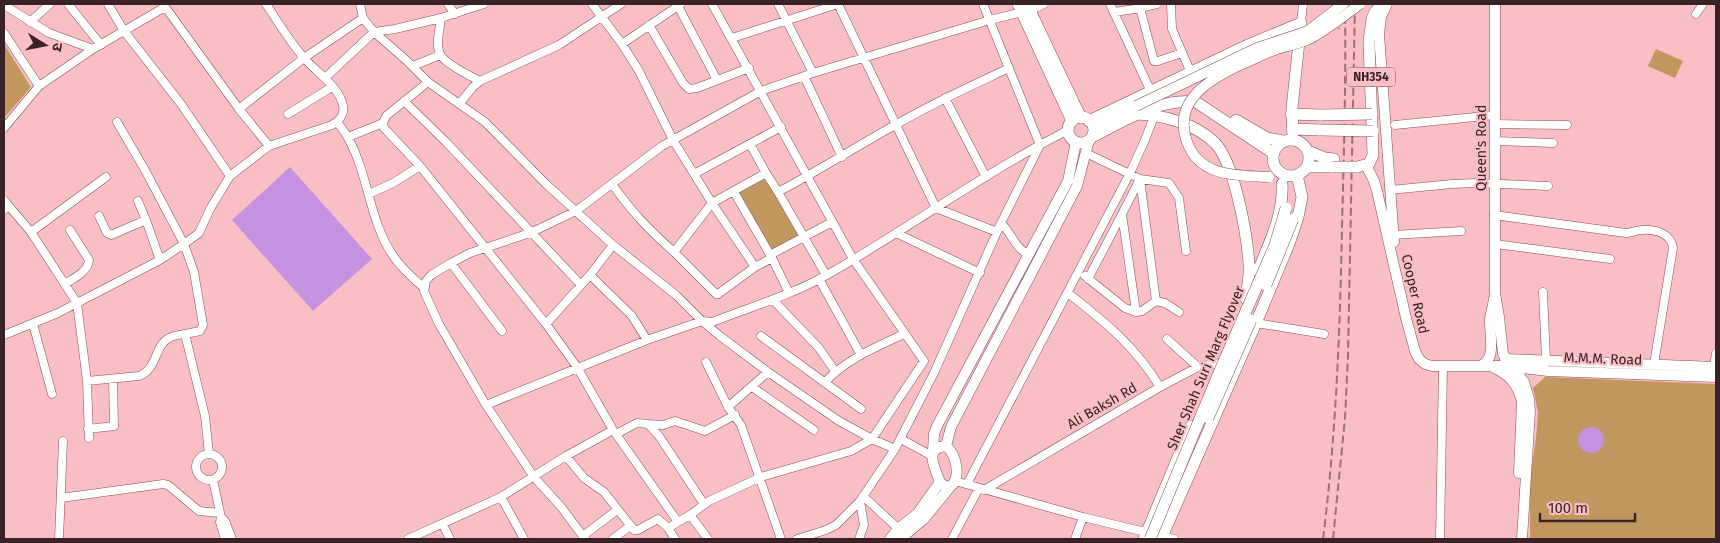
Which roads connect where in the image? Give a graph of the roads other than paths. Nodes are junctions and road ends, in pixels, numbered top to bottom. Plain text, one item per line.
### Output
1 (50, 4) edge
2 (68, 4) edge
3 (108, 4) edge
4 (266, 4) edge
5 (360, 4) edge
6 (448, 4) edge
7 (484, 4) edge
8 (592, 4) edge
9 (621, 4) edge
10 (712, 4) edge
11 (778, 4) edge
12 (838, 4) edge
13 (983, 4) edge
14 (1044, 4) edge
15 (1110, 4) edge
16 (1157, 4) edge
17 (1171, 4) edge
18 (1303, 4) edge
19 (1343, 4) edge
20 (1360, 4) edge
21 (1495, 4) edge
22 (1703, 4) edge
23 (4, 5) edge
24 (679, 5) edge
25 (164, 6) edge
26 (1024, 7) edge
27 (1379, 7) edge
28 (1140, 8) junction
29 (1114, 12) junction
30 (455, 14) junction
31 (1696, 14) dead end
32 (601, 17) junction
33 (363, 18) junction
34 (441, 18) junction
35 (990, 20) junction
36 (787, 21) junction
37 (30, 22) junction
38 (1301, 23) junction
39 (650, 25) junction
40 (124, 31) junction
41 (374, 32) junction
42 (4, 33) edge
43 (732, 38) junction
44 (622, 44) junction
45 (97, 47) junction
46 (1182, 53) junction
47 (440, 54) junction
48 (304, 58) junction
49 (864, 58) junction
50 (413, 66) junction
51 (748, 68) junction
52 (1009, 68) junction
53 (1195, 71) junction
54 (813, 73) junction
55 (804, 76) junction
56 (325, 78) junction
57 (717, 80) junction
58 (428, 82) junction
59 (480, 82) junction
60 (39, 86) junction
61 (332, 87) junction
62 (761, 91) junction
63 (1151, 92) junction
64 (945, 98) junction
65 (404, 101) junction
66 (460, 103) junction
67 (239, 109) junction
68 (1137, 110) junction
69 (1156, 111) junction
70 (288, 114) dead end
71 (1291, 114) junction
72 (1372, 114) junction
73 (1495, 120) junction
74 (116, 122) dead end
75 (337, 122) junction
76 (382, 123) junction
77 (896, 124) junction
78 (1395, 125) dead end
79 (1567, 125) dead end
80 (781, 127) junction
81 (4, 128) edge
82 (1083, 128) junction
83 (348, 137) junction
84 (1289, 137) junction
85 (1374, 137) junction
86 (673, 140) junction
87 (1495, 141) junction
88 (1076, 142) joint
89 (1553, 143) dead end
90 (750, 144) junction
91 (1040, 145) junction
92 (269, 146) junction
93 (1308, 151) junction
94 (1086, 153) junction
95 (1273, 153) junction
96 (842, 157) junction
97 (1333, 163) junction
98 (1360, 165) junction
99 (420, 166) junction
100 (1307, 167) junction
101 (766, 173) junction
102 (1130, 173) junction
103 (694, 174) junction
104 (1298, 175) junction
105 (230, 176) junction
106 (808, 176) junction
107 (106, 177) dead end
108 (986, 177) junction
109 (1140, 179) junction
110 (1495, 183) junction
111 (612, 184) junction
112 (1282, 184) junction
113 (1548, 186) dead end
114 (1301, 190) junction
115 (1390, 190) junction
116 (734, 192) junction
117 (778, 192) junction
118 (369, 194) junction
119 (138, 201) dead end
120 (712, 203) junction
121 (5, 205) edge
122 (936, 208) junction
123 (576, 211) junction
124 (1122, 214) junction
125 (1494, 215) junction
126 (98, 216) dead end
127 (146, 220) junction
128 (832, 222) junction
129 (1001, 223) junction
130 (70, 230) dead end
131 (1461, 230) dead end
132 (31, 232) junction
133 (997, 232) junction
134 (530, 233) junction
135 (896, 233) junction
136 (1393, 235) junction
137 (803, 237) junction
138 (184, 244) junction
139 (1495, 244) junction
140 (613, 245) junction
141 (486, 248) junction
142 (1186, 250) dead end
143 (674, 252) junction
144 (1029, 255) junction
145 (771, 256) junction
146 (853, 259) junction
147 (1610, 259) dead end
148 (160, 260) junction
149 (451, 263) junction
150 (755, 267) junction
151 (1396, 272) junction
152 (980, 273) junction
153 (1078, 273) junction
154 (590, 274) junction
155 (823, 277) junction
156 (1088, 279) junction
157 (65, 284) junction
158 (581, 285) junction
159 (424, 288) junction
160 (1543, 292) dead end
161 (789, 293) junction
162 (1495, 293) junction
163 (1068, 294) junction
164 (1246, 299) junction
165 (773, 300) junction
166 (1156, 301) junction
167 (78, 302) junction
168 (1136, 312) junction
169 (1179, 312) dead end
170 (702, 322) junction
171 (1256, 323) junction
172 (33, 324) junction
173 (546, 324) junction
174 (502, 331) dead end
175 (185, 334) junction
176 (904, 334) junction
177 (1324, 334) dead end
178 (4, 335) edge
179 (761, 336) dead end
180 (1167, 339) dead end
181 (647, 340) junction
182 (1716, 354) edge
183 (861, 355) junction
184 (1505, 359) junction
185 (1546, 360) junction
186 (924, 361) junction
187 (1240, 361) junction
188 (706, 362) dead end
189 (1217, 363) junction
190 (1654, 364) junction
191 (1477, 366) junction
192 (1490, 366) junction
193 (577, 367) junction
194 (1443, 367) junction
195 (1512, 367) junction
196 (1198, 368) junction
197 (1716, 370) edge
198 (835, 371) junction
199 (1548, 371) junction
200 (768, 372) junction
201 (934, 373) junction
202 (113, 379) junction
203 (87, 381) junction
204 (825, 382) junction
205 (752, 386) junction
206 (1160, 387) junction
207 (1527, 393) junction
208 (52, 394) dead end
209 (486, 404) junction
210 (728, 407) junction
211 (861, 409) dead end
212 (735, 415) junction
213 (648, 424) junction
214 (88, 429) junction
215 (814, 430) dead end
216 (615, 432) junction
217 (89, 438) dead end
218 (872, 439) junction
219 (901, 439) junction
220 (63, 441) dead end
221 (946, 446) junction
222 (895, 449) junction
223 (209, 454) junction
224 (932, 454) junction
225 (566, 456) junction
226 (534, 477) junction
227 (761, 477) junction
228 (212, 480) junction
229 (948, 483) junction
230 (967, 484) junction
231 (981, 489) junction
232 (501, 497) junction
233 (61, 498) junction
234 (861, 499) junction
235 (704, 504) junction
236 (617, 510) junction
237 (221, 515) junction
238 (690, 515) junction
239 (1083, 517) junction
240 (678, 522) junction
241 (443, 525) junction
242 (630, 526) junction
243 (668, 528) junction
244 (901, 534) edge
245 (1147, 537) edge
246 (584, 538) edge
247 (59, 539) edge
248 (225, 539) edge
249 (232, 539) edge
250 (408, 539) edge
251 (450, 539) edge
252 (524, 539) edge
253 (614, 539) edge
254 (675, 539) edge
255 (708, 539) edge
256 (781, 539) edge
257 (797, 539) edge
258 (859, 539) edge
259 (890, 539) edge
260 (952, 539) edge
261 (1075, 539) edge
262 (1163, 539) edge
263 (1440, 539) edge
264 (1516, 539) edge
265 (1522, 539) edge

1 - 37 street
2 - 45 street
3 - 40 street
4 - 48 street
5 - 33 street
6 - 30 street
7 - 30 street
8 - 32 street
9 - 32 street
10 - 43 street
11 - 36 street
12 - 36 street
12 - 49 street
13 - 35 street
14 - 26 street
15 - 29 street
16 - 28 street
17 - 46 street
18 - 38 street
19 - 68 main road, bridge
20 - 112 main road, bridge
21 - 73 main road, Queen's Road
22 - 31 street
23 - 37 street
24 - 39 street
24 - 57 street
25 - 40 street
25 - 67 street
26 - 35 street
26 - 82 highway
27 - 72 highway, NH354
27 - 115 main road
28 - 29 street
28 - 46 street
29 - 63 street
30 - 34 street
32 - 44 street
32 - 59 street
33 - 41 street
33 - 48 street
34 - 41 street
34 - 47 street
35 - 49 street
35 - 52 street
36 - 43 street
36 - 54 street
37 - 45 street
38 - 53 highway
38 - 71 highway
39 - 44 street
39 - 57 street
40 - 45 street
40 - 105 street
41 - 50 street
41 - 56 street
42 - 60 street
43 - 51 street
44 - 86 street
45 - 60 street
46 - 53 street
47 - 50 street
47 - 59 street
48 - 56 street
48 - 67 street
49 - 54 street
49 - 77 street
50 - 58 street
51 - 57 street
51 - 62 street
52 - 64 street
52 - 91 street
53 - 63 highway
53 - 84 highway, NH354
54 - 55 street
55 - 62 street
55 - 96 street
56 - 61 street
58 - 65 street
58 - 66 street
59 - 66 street
60 - 81 street
61 - 70 street
61 - 75 street
62 - 80 street
62 - 86 street
63 - 69 street
63 - 82 highway
64 - 77 street
64 - 108 street
65 - 76 street
65 - 134 street
66 - 123 street
67 - 92 street
68 - 69 highway
68 - 82 highway
69 - 95 highway
69 - 102 street
69 - 164 highway
71 - 72 highway, bridge
71 - 84 highway
72 - 85 highway, NH354
73 - 78 street
73 - 79 street
73 - 87 main road, Queen's Road
74 - 138 street
75 - 83 street
75 - 92 street
76 - 83 street
76 - 99 street
77 - 96 street
77 - 122 street
80 - 90 street
80 - 106 street
82 - 88 highway
82 - 91 street
82 - 94 main road
83 - 118 street
84 - 85 highway, bridge
84 - 93 highway, NH354
84 - 95 highway
85 - 98 highway, NH354
86 - 103 street
86 - 111 street
87 - 89 street
87 - 110 main road, Queen's Road
88 - 144 main road
90 - 101 street
90 - 103 street
91 - 108 street
91 - 129 street
92 - 105 street
93 - 97 highway, NH354
93 - 100 highway
94 - 102 street
94 - 221 main road
95 - 104 highway
96 - 106 street
97 - 98 highway, NH354, bridge
97 - 100 highway, NH354
98 - 151 main road, Cooper Road
99 - 118 street
99 - 141 street
100 - 104 highway
101 - 116 street
101 - 117 street
102 - 109 street
102 - 153 street
103 - 120 street
104 - 114 highway
105 - 138 street
106 - 117 street
106 - 128 street
107 - 132 street
108 - 122 street
109 - 124 street
109 - 142 street
109 - 166 street
110 - 113 street
110 - 115 street
110 - 125 main road, Queen's Road
111 - 123 street
111 - 143 street
112 - 164 highway
112 - 245 highway, Sher Shah Suri Marg Flyover, bridge
114 - 171 highway
114 - 262 highway, Sher Shah Suri Marg Flyover, bridge
115 - 136 main road
116 - 120 street
116 - 145 street
117 - 137 street
118 - 159 street
119 - 127 street
120 - 143 street
120 - 150 street
121 - 132 street
122 - 133 street
122 - 135 street
123 - 134 street
123 - 140 street
124 - 156 street
124 - 168 street
125 - 139 main road, Queen's Road
125 - 190 street
126 - 127 street
127 - 148 street
128 - 137 street
128 - 146 street
129 - 133 street
129 - 144 street
130 - 157 street
131 - 136 street
132 - 157 street
133 - 152 street
134 - 141 street
134 - 158 street
135 - 146 street
135 - 152 street
136 - 151 main road
137 - 145 street
137 - 155 street
138 - 148 street
138 - 175 street
139 - 147 street
139 - 162 main road, Queen's Road
140 - 154 street
140 - 170 street
141 - 149 street
141 - 173 street
143 - 150 street
144 - 224 main road
145 - 150 street
145 - 161 street
146 - 155 street
146 - 176 street
148 - 167 street
149 - 159 street
149 - 174 street
151 - 194 main road, Cooper Road
152 - 201 street
153 - 156 street
153 - 163 street
154 - 158 street
154 - 181 street
155 - 161 street
155 - 183 street
156 - 168 street
157 - 167 street
158 - 173 street
159 - 209 street
160 - 185 street
161 - 165 street
162 - 184 main road, Queen's Road
162 - 191 main road, Queen's Road
163 - 206 street
163 - 230 street
164 - 189 highway
165 - 170 street
165 - 198 street
166 - 168 street
166 - 169 street
167 - 172 street
167 - 203 street
170 - 181 street
170 - 200 street
171 - 177 street
171 - 187 highway
172 - 178 street
172 - 208 street
173 - 193 street
175 - 202 street
175 - 223 street
176 - 183 street
176 - 186 street
179 - 204 street
180 - 196 street
181 - 193 street
182 - 197 street
183 - 198 street
184 - 185 main road, M.M.M. Road
184 - 195 main road
185 - 190 main road, M.M.M. Road
186 - 201 street
186 - 218 street
187 - 189 street, Ali Baksh Rd
187 - 262 highway
188 - 210 street
189 - 196 street, Ali Baksh Rd
189 - 245 highway
190 - 197 main road, M.M.M. Road
191 - 192 main road, Cooper Road
191 - 194 main road, Cooper Road
192 - 195 main road, M.M.M. Road
192 - 264 main road
193 - 209 street
193 - 216 street
194 - 263 street
195 - 199 main road, M.M.M. Road
195 - 207 main road
196 - 206 street, Ali Baksh Rd
197 - 199 main road, M.M.M. Road
198 - 204 street
199 - 207 main road
200 - 205 street
200 - 218 street
201 - 219 street
202 - 203 street
202 - 214 street
203 - 214 street
204 - 211 street
205 - 210 street
205 - 215 street
206 - 231 street, Ali Baksh Rd
207 - 265 main road
209 - 226 street
210 - 212 street
212 - 213 street
212 - 227 street
213 - 216 street
213 - 235 street
214 - 217 street
216 - 225 street
216 - 240 street
218 - 222 street
218 - 227 street
219 - 222 street
219 - 224 street
220 - 233 street
221 - 224 main road
221 - 229 main road
222 - 234 street
223 - 228 street
223 - 228 street
224 - 229 main road
225 - 226 street
225 - 236 street
226 - 232 street
226 - 246 street
227 - 235 street
227 - 256 street
228 - 237 street
229 - 230 street
229 - 244 main road
230 - 231 street
231 - 239 street
231 - 260 street
232 - 241 street
232 - 252 street
233 - 237 street
233 - 247 street
234 - 244 street
234 - 257 street
234 - 258 street
235 - 238 street
236 - 242 street
236 - 246 street
237 - 248 street
237 - 249 street
238 - 240 street
238 - 255 street
239 - 245 street
239 - 261 street
240 - 243 street
241 - 250 street
241 - 251 street
242 - 243 street
242 - 253 street
243 - 254 street
244 - 259 main road
245 - 262 street

